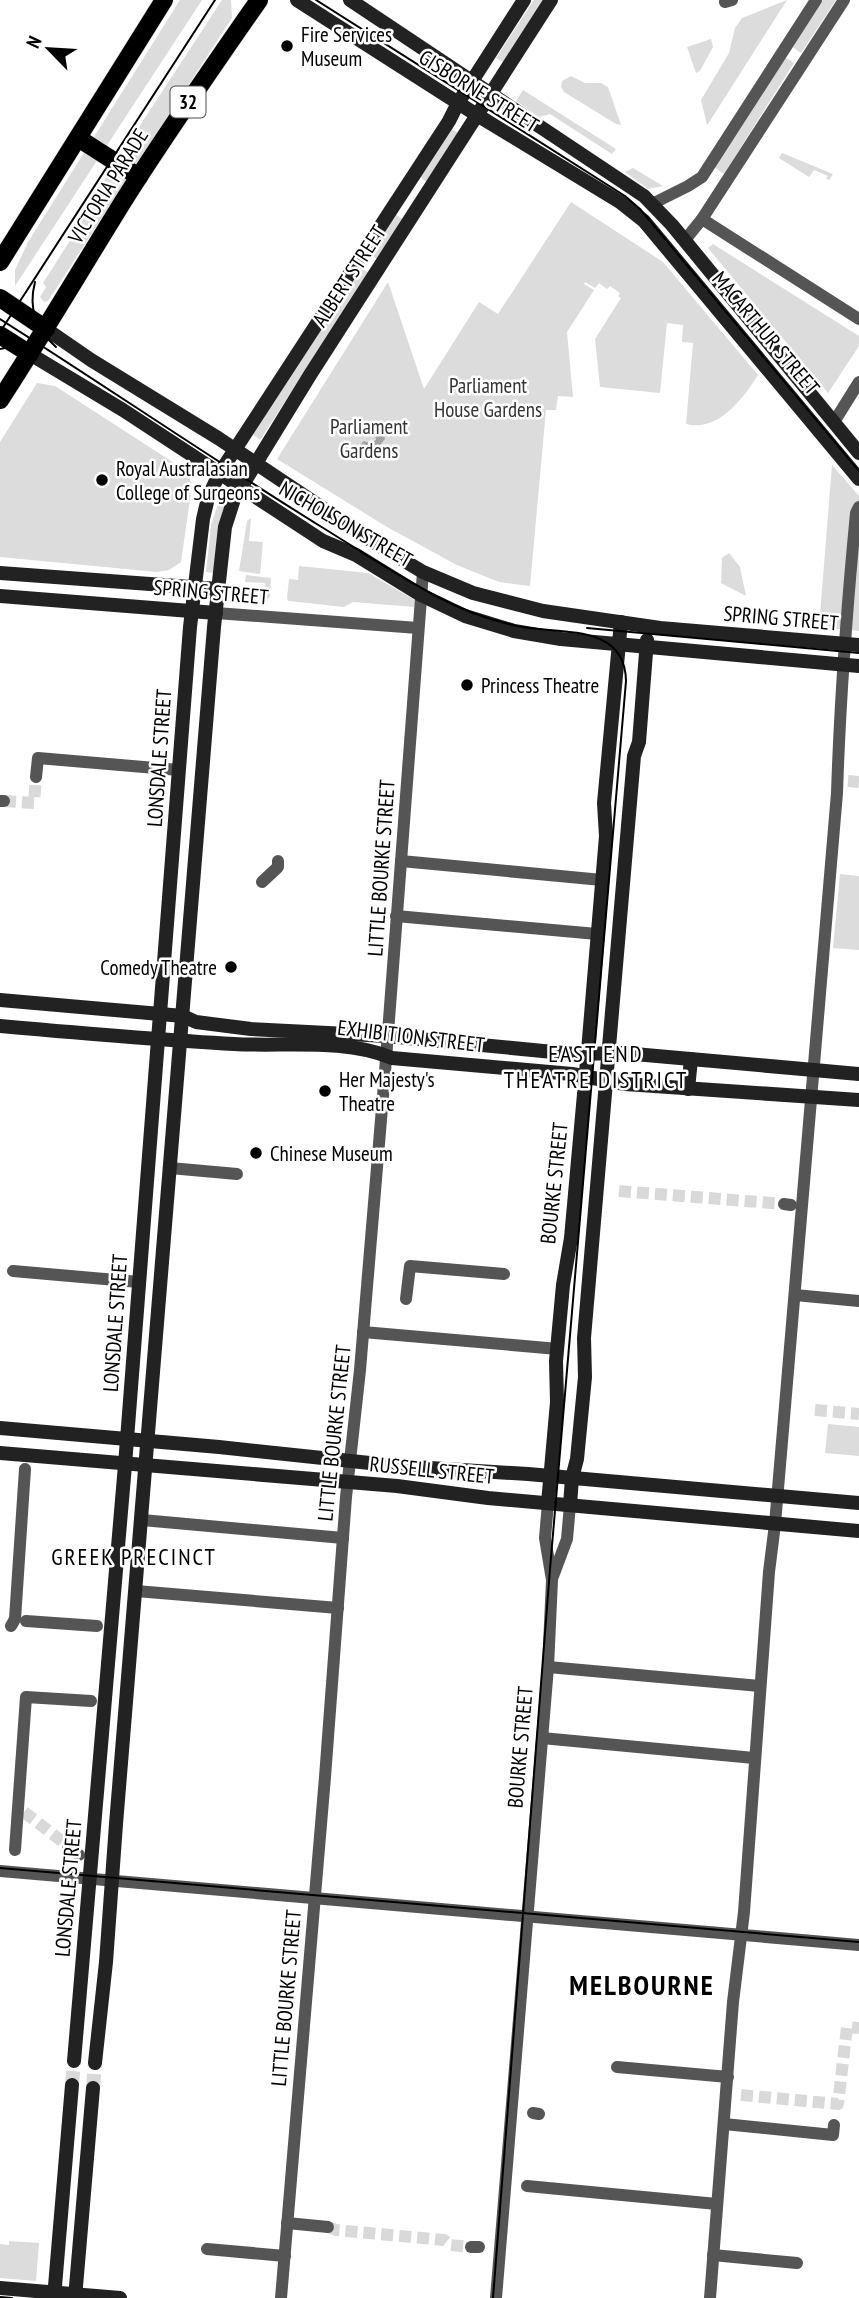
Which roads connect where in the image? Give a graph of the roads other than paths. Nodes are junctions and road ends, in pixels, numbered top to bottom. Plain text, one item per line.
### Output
1 (164, 0) edge
2 (238, 0) edge
3 (259, 0) edge
4 (297, 0) edge
5 (350, 0) edge
6 (524, 0) edge
7 (551, 0) edge
8 (816, 0) edge
9 (844, 0) edge
10 (239, 30) junction
11 (785, 49) junction
12 (804, 61) junction
13 (472, 80) junction
14 (491, 94) junction
15 (458, 103) junction
16 (477, 116) junction
17 (78, 138) junction
18 (708, 169) junction
19 (139, 177) junction
20 (726, 182) junction
21 (652, 204) junction
22 (393, 209) junction
23 (639, 217) junction
24 (411, 219) junction
25 (702, 219) junction
26 (685, 240) junction
27 (671, 251) junction
28 (362, 256) junction
29 (0, 262) edge
30 (379, 268) junction
31 (0, 298) edge
32 (859, 319) edge
33 (46, 329) junction
34 (0, 335) edge
35 (30, 354) junction
36 (781, 357) junction
37 (769, 370) junction
38 (859, 382) edge
39 (0, 400) edge
40 (819, 403) junction
41 (806, 413) junction
42 (834, 422) junction
43 (824, 436) junction
44 (234, 449) junction
45 (859, 453) edge
46 (255, 463) junction
47 (219, 474) junction
48 (859, 479) edge
49 (241, 488) junction
50 (859, 507) edge
51 (423, 572) junction
52 (0, 573) edge
53 (194, 587) junction
54 (218, 589) junction
55 (421, 594) junction
56 (0, 596) edge
57 (532, 609) joint
58 (192, 612) junction
59 (216, 614) junction
60 (621, 622) junction
61 (649, 626) junction
62 (418, 628) junction
63 (539, 636) joint
64 (618, 645) junction
65 (852, 645) edge
66 (647, 647) junction
67 (844, 665) junction
68 (859, 666) edge
69 (179, 770) junction
70 (36, 777) tunnel mouth
71 (178, 786) junction
72 (201, 788) junction
73 (278, 861) dead end
74 (401, 861) junction
75 (602, 880) junction
76 (262, 883) dead end
77 (170, 892) junction
78 (193, 893) junction
79 (396, 916) junction
80 (597, 934) junction
81 (0, 1000) edge
82 (47, 1004) junction
83 (125, 1011) junction
84 (160, 1014) junction
85 (183, 1016) junction
86 (0, 1026) edge
87 (43, 1030) junction
88 (387, 1036) junction
89 (123, 1037) junction
90 (158, 1039) junction
91 (181, 1041) junction
92 (479, 1045) junction
93 (609, 1052) junction
94 (587, 1054) junction
95 (386, 1055) junction
96 (691, 1059) junction
97 (478, 1065) junction
98 (813, 1070) junction
99 (859, 1074) edge
100 (585, 1076) junction
101 (606, 1081) junction
102 (688, 1089) junction
103 (811, 1097) junction
104 (859, 1100) edge
105 (170, 1168) junction
106 (237, 1174) dead end
107 (143, 1231) junction
108 (165, 1234) junction
109 (13, 1271) dead end
110 (504, 1275) dead end
111 (139, 1282) junction
112 (795, 1295) junction
113 (406, 1299) dead end
114 (859, 1301) edge
115 (136, 1322) junction
116 (158, 1324) junction
117 (363, 1332) junction
118 (558, 1349) junction
119 (129, 1414) junction
120 (151, 1416) junction
121 (0, 1428) edge
122 (55, 1433) junction
123 (127, 1439) junction
124 (149, 1441) junction
125 (0, 1453) edge
126 (285, 1454) junction
127 (53, 1458) junction
128 (349, 1461) junction
129 (125, 1465) junction
130 (398, 1466) junction
131 (146, 1467) junction
132 (25, 1469) dead end
133 (551, 1476) junction
134 (283, 1478) junction
135 (572, 1478) junction
136 (347, 1482) junction
137 (397, 1486) junction
138 (778, 1495) junction
139 (548, 1503) junction
140 (859, 1503) edge
141 (570, 1505) junction
142 (142, 1520) junction
143 (775, 1524) junction
144 (859, 1531) edge
145 (343, 1538) junction
146 (552, 1580) junction
147 (136, 1591) junction
148 (338, 1608) junction
149 (26, 1620) dead end
150 (11, 1626) dead end
151 (97, 1626) dead end
152 (108, 1667) junction
153 (548, 1667) junction
154 (129, 1669) junction
155 (760, 1686) junction
156 (90, 1701) dead end
157 (104, 1721) junction
158 (125, 1723) junction
159 (542, 1738) junction
160 (754, 1758) junction
161 (94, 1822) junction
162 (116, 1824) junction
163 (68, 1846) tunnel mouth
164 (15, 1850) dead end
165 (79, 1855) dead end
166 (0, 1871) edge
167 (89, 1879) junction
168 (112, 1881) junction
169 (314, 1898) junction
170 (527, 1917) junction
171 (740, 1936) junction
172 (859, 1945) edge
173 (74, 2062) tunnel mouth
174 (95, 2063) tunnel mouth
175 (617, 2067) dead end
176 (728, 2077) junction
177 (72, 2085) tunnel mouth
178 (93, 2088) tunnel mouth
179 (727, 2093) junction
180 (741, 2095) tunnel mouth
181 (724, 2124) junction
182 (834, 2125) dead end
183 (527, 2186) dead end
184 (718, 2204) junction
185 (287, 2223) junction
186 (328, 2227) tunnel mouth
187 (207, 2249) dead end
188 (713, 2255) junction
189 (285, 2256) junction
190 (797, 2263) dead end
191 (0, 2287) edge
192 (54, 2295) edge
193 (75, 2296) edge
194 (121, 2298) edge
195 (281, 2298) edge
196 (496, 2298) edge
197 (710, 2298) edge

1 - 17 main road
2 - 10 main road
3 - 10 main road, VICTORIA PARADE / 32
4 - 15 street, GISBORNE STREET
5 - 13 street, GISBORNE STREET
6 - 13 street, ALBERT STREET
7 - 14 street, ALBERT STREET
8 - 11 street
9 - 12 street
10 - 19 main road, VICTORIA PARADE / 32
11 - 12 street
11 - 18 street
12 - 20 street
13 - 14 street, GISBORNE STREET
13 - 15 street, ALBERT STREET
14 - 16 street, ALBERT STREET
14 - 21 street, GISBORNE STREET
15 - 16 street, GISBORNE STREET
15 - 22 street, ALBERT STREET
16 - 23 street, GISBORNE STREET
16 - 24 street, ALBERT STREET
17 - 19 main road
17 - 29 main road
18 - 20 street
18 - 21 street
19 - 33 main road, VICTORIA PARADE / 32
20 - 25 street
21 - 23 street
21 - 26 street, MACARTHUR STREET
22 - 24 street
22 - 28 street, ALBERT STREET
23 - 27 street, MACARTHUR STREET
24 - 30 street, ALBERT STREET
25 - 26 street
25 - 32 street
26 - 27 street
26 - 36 street, MACARTHUR STREET
27 - 37 street, MACARTHUR STREET
28 - 30 street
28 - 44 street, ALBERT STREET
30 - 46 street, ALBERT STREET
31 - 33 main road, NICHOLSON STREET
33 - 35 main road, VICTORIA PARADE / 32
33 - 44 street, NICHOLSON STREET
34 - 35 main road, NICHOLSON STREET
35 - 39 main road, VICTORIA PARADE / 32
35 - 47 street, NICHOLSON STREET
36 - 37 street
36 - 40 street, MACARTHUR STREET
37 - 41 street, MACARTHUR STREET
38 - 42 street
40 - 41 street
40 - 42 street, MACARTHUR STREET
41 - 43 street, MACARTHUR STREET
42 - 43 street
42 - 45 street, MACARTHUR STREET
43 - 48 street, MACARTHUR STREET
44 - 46 street, NICHOLSON STREET
44 - 47 street, ALBERT STREET
46 - 49 street, ALBERT STREET
46 - 51 street, NICHOLSON STREET
47 - 49 street, NICHOLSON STREET
47 - 53 street, ALBERT STREET
49 - 54 street, ALBERT STREET
49 - 55 street, NICHOLSON STREET
50 - 65 street
51 - 55 street, LITTLE BOURKE STREET
51 - 57 street, NICHOLSON STREET
52 - 53 street, SPRING STREET
53 - 54 street, SPRING STREET
53 - 58 street, LONSDALE STREET
54 - 59 street, LONSDALE STREET
55 - 62 street, LITTLE BOURKE STREET
55 - 63 street, NICHOLSON STREET
56 - 58 street, SPRING STREET
57 - 60 street, SPRING STREET
58 - 59 street, SPRING STREET
58 - 69 street, LONSDALE STREET
59 - 62 street, SPRING STREET
59 - 72 street, LONSDALE STREET
60 - 61 street, SPRING STREET
60 - 64 street, BOURKE STREET
61 - 65 street, SPRING STREET
61 - 66 street, BOURKE STREET
62 - 74 street, LITTLE BOURKE STREET
63 - 64 street, SPRING STREET
64 - 66 street, SPRING STREET
64 - 75 street, BOURKE STREET
65 - 67 street
66 - 67 street, SPRING STREET
66 - 93 street, BOURKE STREET
67 - 68 street, SPRING STREET
67 - 98 street
69 - 70 street
69 - 71 street, LONSDALE STREET
71 - 72 street
71 - 77 street, LONSDALE STREET
72 - 78 street, LONSDALE STREET
73 - 76 street
74 - 75 street
74 - 79 street, LITTLE BOURKE STREET
75 - 80 street, BOURKE STREET
77 - 78 street
77 - 84 street, LONSDALE STREET
78 - 85 street, LONSDALE STREET
79 - 80 street
79 - 88 street, LITTLE BOURKE STREET
80 - 94 street, BOURKE STREET
81 - 82 street, EXHIBITION STREET
82 - 83 street, EXHIBITION STREET
82 - 87 street
83 - 84 street, EXHIBITION STREET
83 - 89 street
84 - 85 street, EXHIBITION STREET
84 - 90 street, LONSDALE STREET
85 - 88 street, EXHIBITION STREET
85 - 91 street, LONSDALE STREET
86 - 87 street, EXHIBITION STREET
87 - 89 street, EXHIBITION STREET
88 - 92 street, EXHIBITION STREET
88 - 95 street, LITTLE BOURKE STREET
89 - 90 street, EXHIBITION STREET
90 - 91 street, EXHIBITION STREET
90 - 107 street, LONSDALE STREET
91 - 95 street, EXHIBITION STREET
91 - 105 street, LONSDALE STREET
92 - 94 street, EXHIBITION STREET
92 - 97 street
93 - 94 street, EXHIBITION STREET
93 - 96 street, EXHIBITION STREET
93 - 101 street, BOURKE STREET
94 - 100 street, BOURKE STREET
95 - 97 street, EXHIBITION STREET
95 - 117 street, LITTLE BOURKE STREET
96 - 98 street, EXHIBITION STREET
96 - 102 street
97 - 100 street, EXHIBITION STREET
98 - 99 street, EXHIBITION STREET
98 - 103 street
100 - 101 street, EXHIBITION STREET
100 - 118 street, BOURKE STREET
101 - 102 street, EXHIBITION STREET
101 - 135 street, BOURKE STREET
102 - 103 street, EXHIBITION STREET
103 - 104 street, EXHIBITION STREET
103 - 112 street
105 - 106 street
105 - 108 street, LONSDALE STREET
107 - 108 street
107 - 111 street, LONSDALE STREET
108 - 116 street, LONSDALE STREET
109 - 111 street
110 - 113 street
111 - 115 street, LONSDALE STREET
112 - 114 street
112 - 138 street
115 - 116 street
115 - 119 street, LONSDALE STREET
116 - 120 street, LONSDALE STREET
117 - 118 street
117 - 128 street, LITTLE BOURKE STREET
118 - 133 street, BOURKE STREET
119 - 120 street
119 - 123 street, LONSDALE STREET
120 - 124 street, LONSDALE STREET
121 - 122 street, RUSSELL STREET
122 - 123 street, RUSSELL STREET
122 - 127 street
123 - 124 street, RUSSELL STREET
123 - 129 street, LONSDALE STREET
124 - 126 street, RUSSELL STREET
124 - 131 street, LONSDALE STREET
125 - 127 street, RUSSELL STREET
126 - 128 street, RUSSELL STREET
126 - 134 street
127 - 129 street, RUSSELL STREET
128 - 130 street, RUSSELL STREET
128 - 136 street, LITTLE BOURKE STREET
129 - 131 street, RUSSELL STREET
129 - 152 street, LONSDALE STREET
130 - 133 street, RUSSELL STREET
130 - 137 street
131 - 134 street, RUSSELL STREET
131 - 142 street, LONSDALE STREET
132 - 150 street
133 - 135 street, RUSSELL STREET
133 - 139 street, BOURKE STREET
134 - 136 street, RUSSELL STREET
135 - 138 street, RUSSELL STREET
135 - 141 street, BOURKE STREET
136 - 137 street, RUSSELL STREET
136 - 145 street, LITTLE BOURKE STREET
137 - 139 street, RUSSELL STREET
138 - 140 street, RUSSELL STREET
138 - 143 street
139 - 141 street, RUSSELL STREET
139 - 146 street, BOURKE STREET
141 - 143 street, RUSSELL STREET
141 - 146 street, BOURKE STREET
142 - 145 street
142 - 147 street, LONSDALE STREET
143 - 144 street, RUSSELL STREET
143 - 155 street
145 - 148 street, LITTLE BOURKE STREET
146 - 153 street, BOURKE STREET
147 - 148 street
147 - 154 street, LONSDALE STREET
148 - 169 street, LITTLE BOURKE STREET
149 - 151 street
152 - 154 street
152 - 157 street, LONSDALE STREET
153 - 155 street
153 - 159 street, BOURKE STREET
154 - 158 street, LONSDALE STREET
155 - 160 street
156 - 164 street
157 - 158 street
157 - 161 street, LONSDALE STREET
158 - 162 street, LONSDALE STREET
159 - 160 street
159 - 170 street, BOURKE STREET
160 - 171 street
161 - 162 street
161 - 167 street, LONSDALE STREET
162 - 168 street, LONSDALE STREET
163 - 165 street
166 - 167 street
167 - 168 street
167 - 173 street, LONSDALE STREET
168 - 169 street
168 - 174 street, LONSDALE STREET
169 - 170 street
169 - 185 street, LITTLE BOURKE STREET
170 - 171 street
170 - 196 street, BOURKE STREET
171 - 172 street
171 - 176 street
175 - 176 street
176 - 179 street
177 - 192 street
178 - 193 street
179 - 180 street
179 - 181 street
181 - 182 street
181 - 184 street
183 - 184 street
184 - 188 street
185 - 186 street
185 - 189 street, LITTLE BOURKE STREET
187 - 189 street
188 - 190 street
188 - 197 street
189 - 195 street, LITTLE BOURKE STREET
191 - 192 street
192 - 193 street
193 - 194 street

